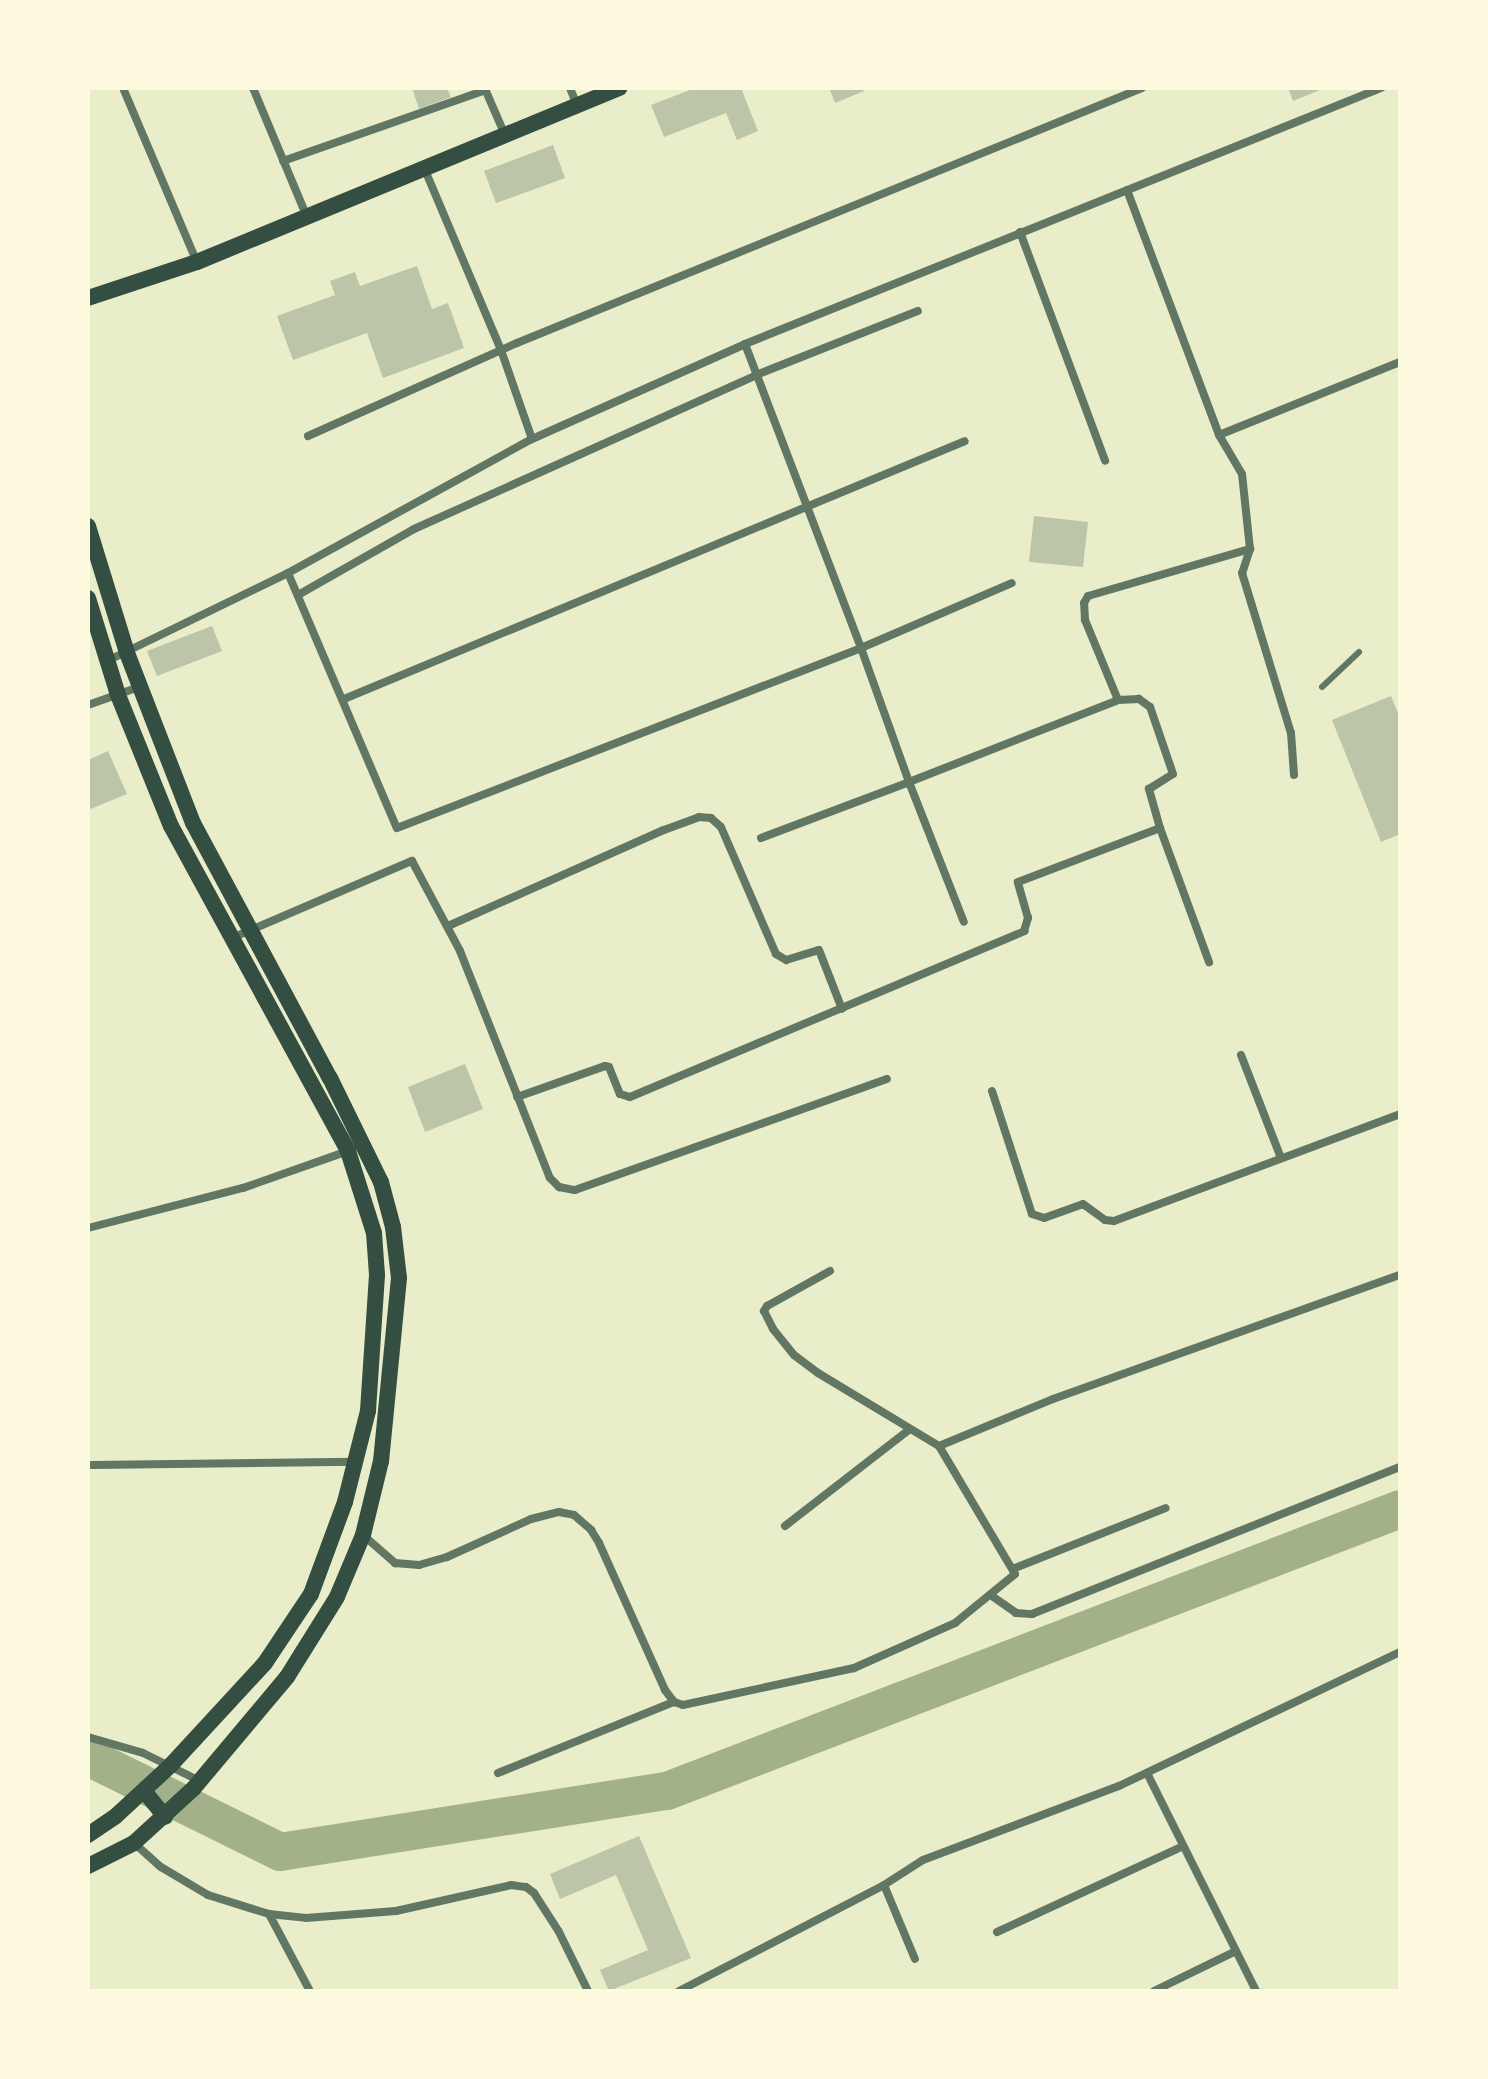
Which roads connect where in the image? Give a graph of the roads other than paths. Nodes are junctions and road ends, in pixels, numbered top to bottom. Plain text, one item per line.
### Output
1 (123, 88) edge
2 (253, 88) edge
3 (570, 88) edge
4 (620, 88) edge
5 (1142, 88) edge
6 (1381, 88) edge
7 (486, 89) edge
8 (577, 105) junction
9 (505, 135) junction
10 (283, 161) junction
11 (425, 170) junction
12 (1127, 190) junction
13 (308, 218) junction
14 (1020, 232) junction
15 (197, 262) junction
16 (88, 298) edge
17 (918, 311) dead end
18 (745, 344) junction
19 (501, 350) junction
20 (1400, 362) edge
21 (756, 375) junction
22 (1219, 435) junction
23 (308, 436) dead end
24 (532, 439) junction
25 (965, 441) dead end
26 (1105, 461) dead end
27 (805, 509) junction
28 (88, 526) edge
29 (1250, 549) junction
30 (288, 573) junction
31 (1012, 583) dead end
32 (298, 595) junction
33 (88, 598) edge
34 (861, 648) junction
35 (1359, 652) dead end
36 (127, 653) junction
37 (106, 662) junction
38 (139, 687) junction
39 (1322, 687) dead end
40 (118, 695) junction
41 (344, 699) junction
42 (1118, 700) junction
43 (88, 705) edge
44 (1294, 775) dead end
45 (909, 782) junction
46 (1160, 828) junction
47 (761, 838) dead end
48 (404, 850) dead end
49 (408, 860) junction
50 (964, 922) dead end
51 (448, 926) junction
52 (250, 929) junction
53 (232, 938) junction
54 (1209, 962) dead end
55 (842, 1009) junction
56 (1241, 1055) dead end
57 (887, 1079) dead end
58 (992, 1091) dead end
59 (517, 1097) junction
60 (1400, 1114) edge
61 (348, 1151) junction
62 (1281, 1158) junction
63 (88, 1228) edge
64 (830, 1271) dead end
65 (1400, 1275) edge
66 (910, 1429) junction
67 (939, 1446) junction
68 (356, 1462) junction
69 (92, 1465) dead end
70 (1400, 1467) edge
71 (1166, 1508) dead end
72 (785, 1526) dead end
73 (363, 1535) junction
74 (1015, 1568) junction
75 (992, 1596) junction
76 (1400, 1652) edge
77 (674, 1702) junction
78 (88, 1737) edge
79 (167, 1770) junction
80 (498, 1773) dead end
81 (1147, 1773) junction
82 (198, 1785) junction
83 (145, 1792) junction
84 (162, 1820) junction
85 (88, 1835) edge
86 (134, 1843) junction
87 (1183, 1846) junction
88 (88, 1866) edge
89 (884, 1885) junction
90 (269, 1914) junction
91 (997, 1932) dead end
92 (1236, 1951) junction
93 (915, 1959) dead end
94 (310, 1991) edge
95 (588, 1991) edge
96 (679, 1991) edge
97 (1154, 1991) edge
98 (1256, 1991) edge

1 - 15 street
2 - 10 street
3 - 8 street
4 - 8 main road
5 - 19 street
6 - 12 street
7 - 9 street
7 - 10 street
8 - 9 main road
9 - 11 main road
10 - 13 street
11 - 13 main road
11 - 19 street
12 - 14 street
12 - 22 street
13 - 15 main road
14 - 18 street
14 - 26 street
15 - 16 main road
17 - 21 street
18 - 21 street
18 - 24 street
19 - 23 street
19 - 24 street
20 - 22 street
21 - 27 street
21 - 32 street
22 - 29 street
24 - 30 street
25 - 27 street
27 - 34 street
27 - 41 street
28 - 36 main road
29 - 42 street
29 - 44 street
30 - 32 street
30 - 36 street
31 - 34 street
32 - 41 street
33 - 37 main road
34 - 41 street
34 - 45 street
35 - 39 lane
36 - 37 street
36 - 38 main road
37 - 40 main road
38 - 40 street
38 - 52 main road
40 - 43 street
40 - 53 main road
42 - 45 street
42 - 46 street
45 - 47 street
45 - 50 street
46 - 54 street
46 - 55 street
48 - 49 street
49 - 51 street
49 - 52 street
51 - 55 street
51 - 59 street
52 - 53 street
52 - 73 main road
53 - 61 main road
55 - 59 street
56 - 62 street
57 - 59 street
58 - 62 street
60 - 62 street
61 - 63 street
61 - 68 main road
64 - 66 street
65 - 67 street
66 - 67 street
66 - 72 street
67 - 74 street
68 - 69 street
68 - 79 main road
70 - 75 street
71 - 74 street
73 - 77 street
73 - 82 main road
74 - 75 street
75 - 77 street
76 - 81 street
77 - 80 street
78 - 79 street
79 - 82 street
79 - 83 main road
81 - 87 street
81 - 89 street
82 - 84 main road
83 - 84 main road
83 - 85 main road
84 - 86 main road
86 - 88 main road
86 - 90 street
87 - 91 street
87 - 92 street
89 - 93 street
89 - 96 street
90 - 94 street
90 - 95 street
92 - 97 street
92 - 98 street

